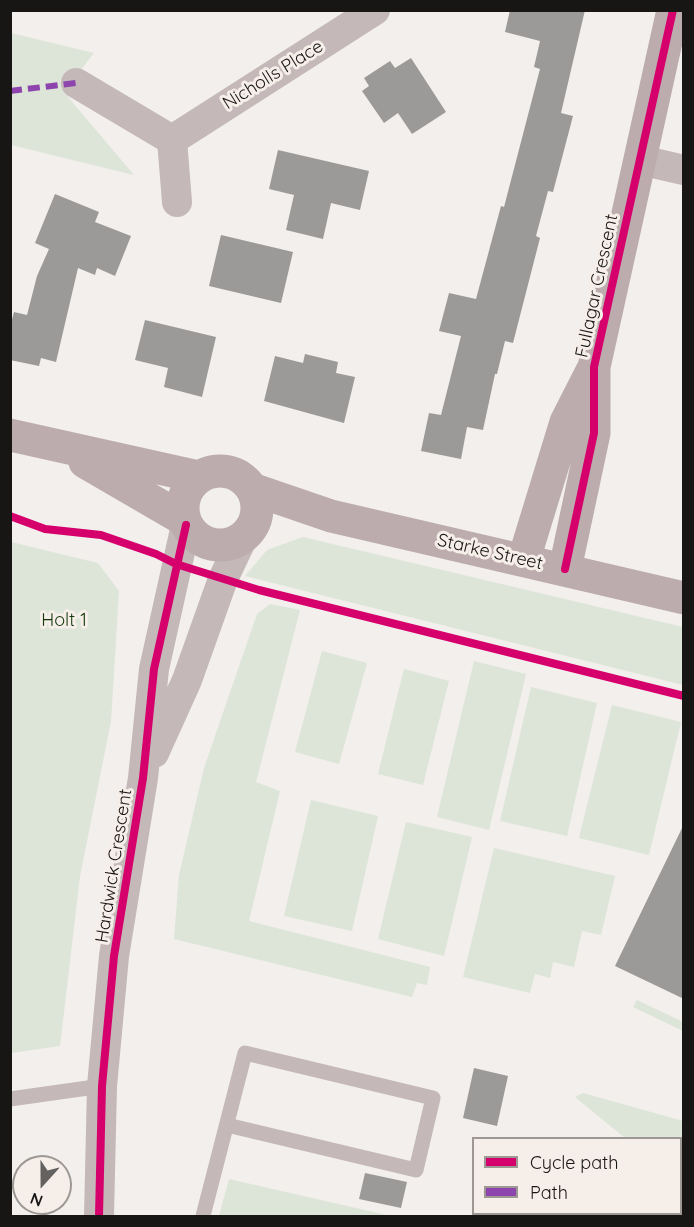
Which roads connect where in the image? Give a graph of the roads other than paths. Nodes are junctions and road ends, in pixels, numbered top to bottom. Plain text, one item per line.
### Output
1 (375, 10) edge
2 (673, 10) edge
3 (76, 83) dead end
4 (172, 140) junction
5 (640, 159) junction
6 (684, 170) edge
7 (177, 202) dead end
8 (594, 367) junction
9 (10, 435) edge
10 (60, 447) junction
11 (200, 477) junction
12 (252, 489) junction
13 (331, 516) junction
14 (185, 522) junction
15 (248, 531) junction
16 (524, 559) junction
17 (565, 569) junction
18 (684, 598) edge
19 (143, 778) junction
20 (102, 1086) junction
21 (10, 1099) edge
22 (227, 1125) junction
23 (99, 1216) edge
24 (203, 1216) edge

1 - 4 street, Nicholls Place
2 - 5 street, Fullagar Crescent
3 - 4 street
4 - 7 street
5 - 6 street
5 - 8 street, Fullagar Crescent
8 - 16 street, Fullagar Crescent
8 - 17 street, Fullagar Crescent
9 - 10 street
10 - 11 street
10 - 14 street
11 - 12 street
11 - 14 street
12 - 13 street, Starke Street
12 - 15 street
13 - 15 street, Starke Street
13 - 16 street, Starke Street
14 - 15 street
14 - 19 street, Hardwick Crescent
15 - 19 street, Hardwick Crescent
16 - 17 street, Starke Street
17 - 18 street, Starke Street
19 - 20 street, Hardwick Crescent
20 - 21 lane
20 - 23 street, Hardwick Crescent
22 - 22 lane
22 - 24 lane

